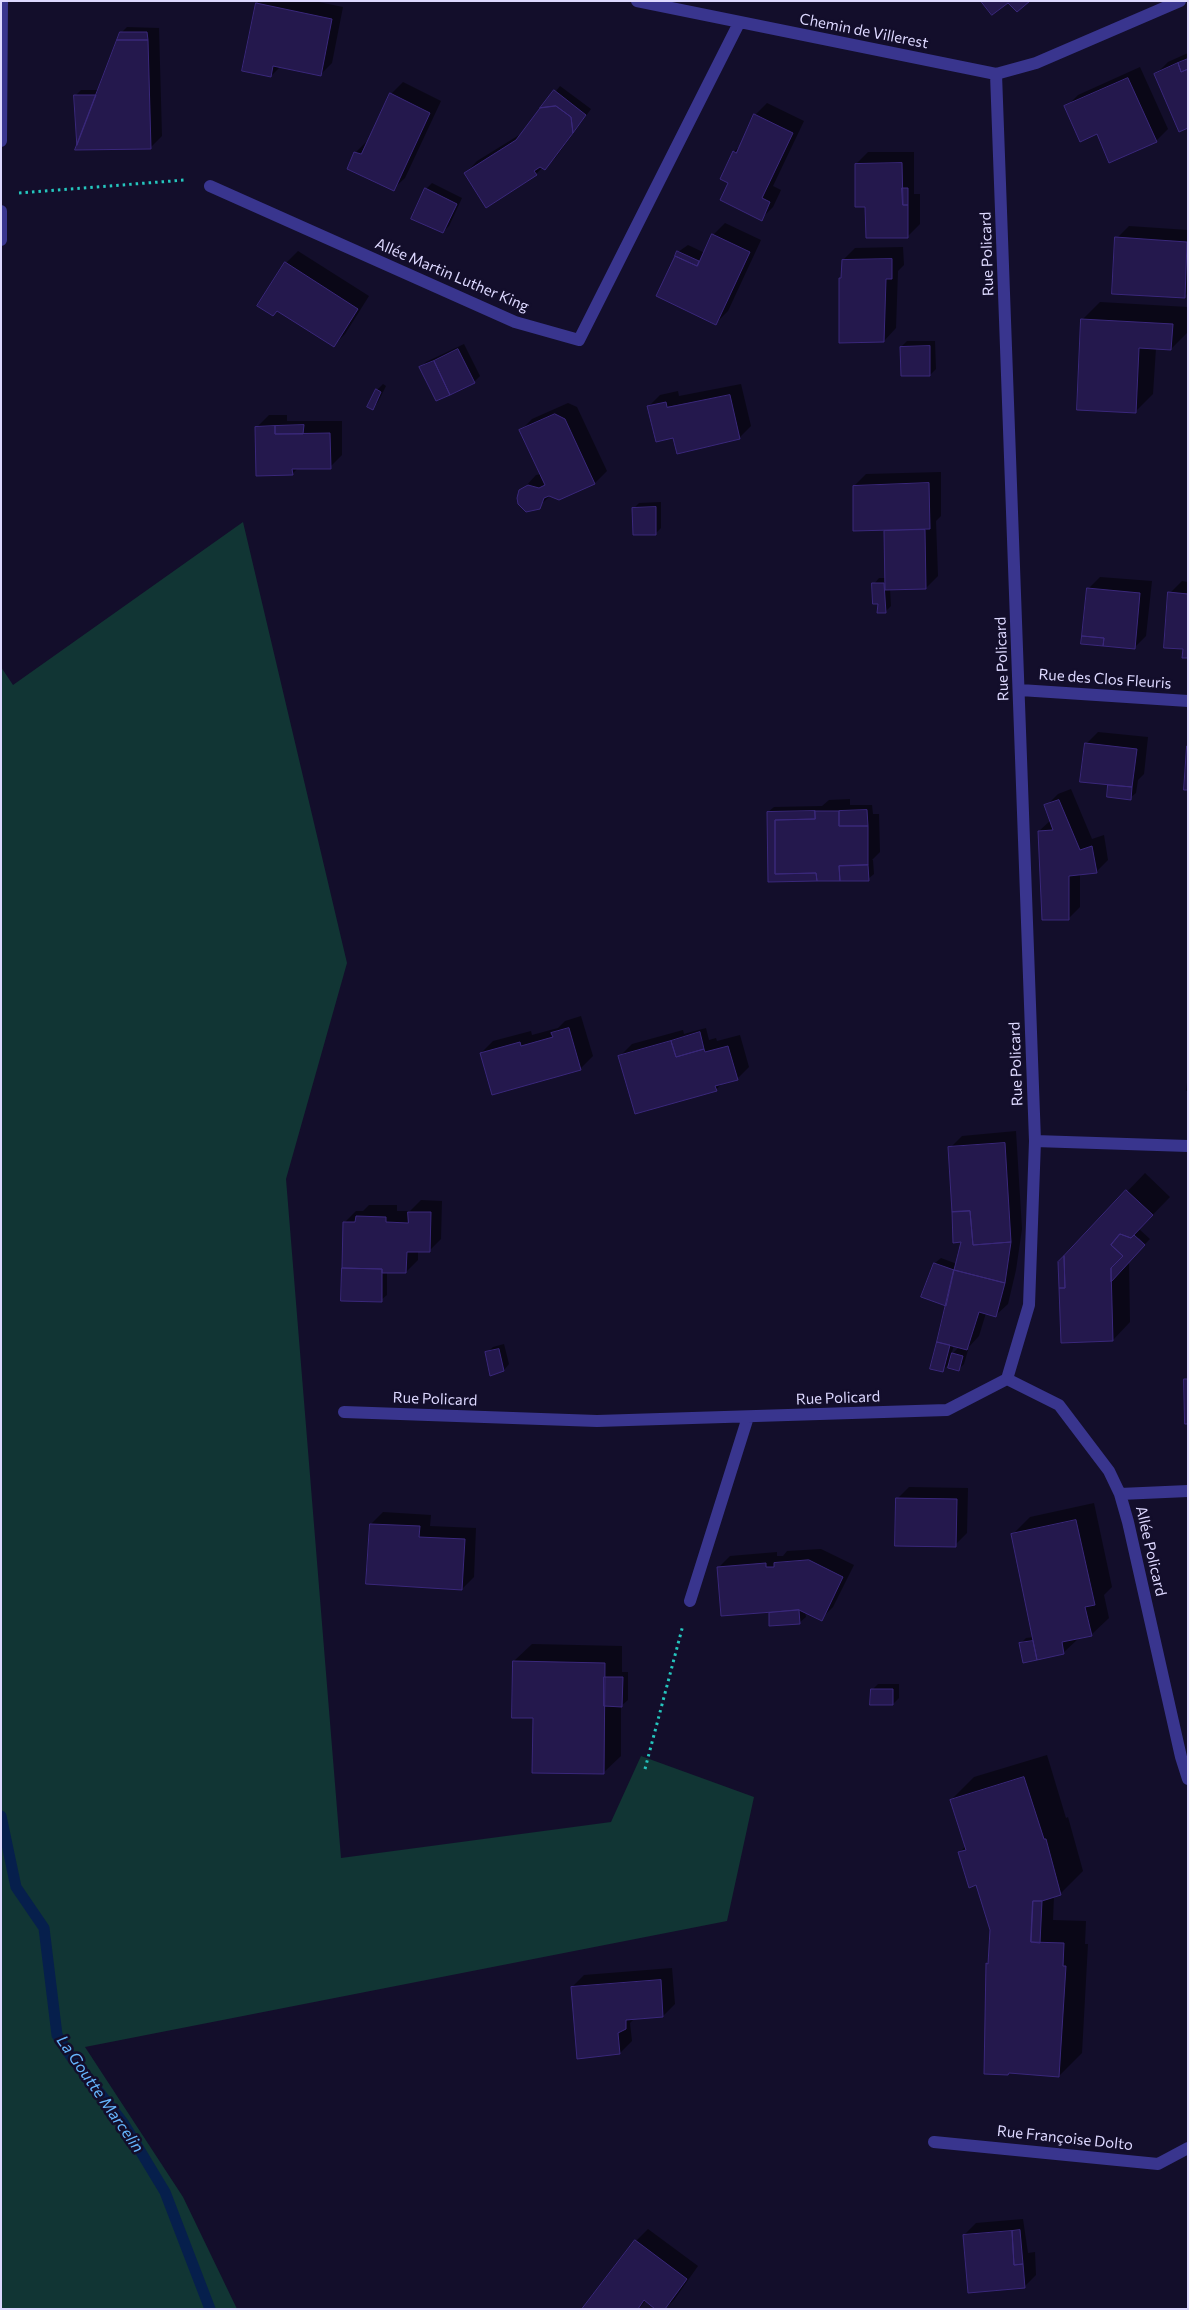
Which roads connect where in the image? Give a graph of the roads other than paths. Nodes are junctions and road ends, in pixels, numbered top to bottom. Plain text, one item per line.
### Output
1 (2, 1) edge
2 (637, 1) edge
3 (1180, 1) edge
4 (739, 23) junction
5 (996, 74) junction
6 (1, 141) edge
7 (210, 186) road end
8 (1, 211) edge
9 (1, 240) edge
10 (1020, 690) junction
11 (1188, 701) edge
12 (1035, 1141) junction
13 (1188, 1146) edge
14 (1007, 1379) junction
15 (344, 1412) dead end
16 (748, 1417) junction
17 (1188, 1491) edge
18 (1120, 1494) junction
19 (690, 1601) road end
20 (1188, 1779) edge
21 (934, 2142) dead end
22 (1188, 2148) edge

1 - 6 street
2 - 4 street, Chemin de Villerest
3 - 5 street
4 - 5 street, Chemin de Villerest
4 - 7 street, Allée Martin Luther King
5 - 10 street, Rue Policard
8 - 9 street
10 - 11 street, Rue des Clos Fleuris
10 - 12 street, Rue Policard
12 - 13 street
12 - 14 street, Rue Policard
14 - 16 street, Rue Policard
14 - 18 street, Allée Policard
15 - 16 street, Rue Policard
16 - 19 street
17 - 18 street
18 - 20 street, Allée Policard
21 - 22 street, Rue Françoise Dolto

